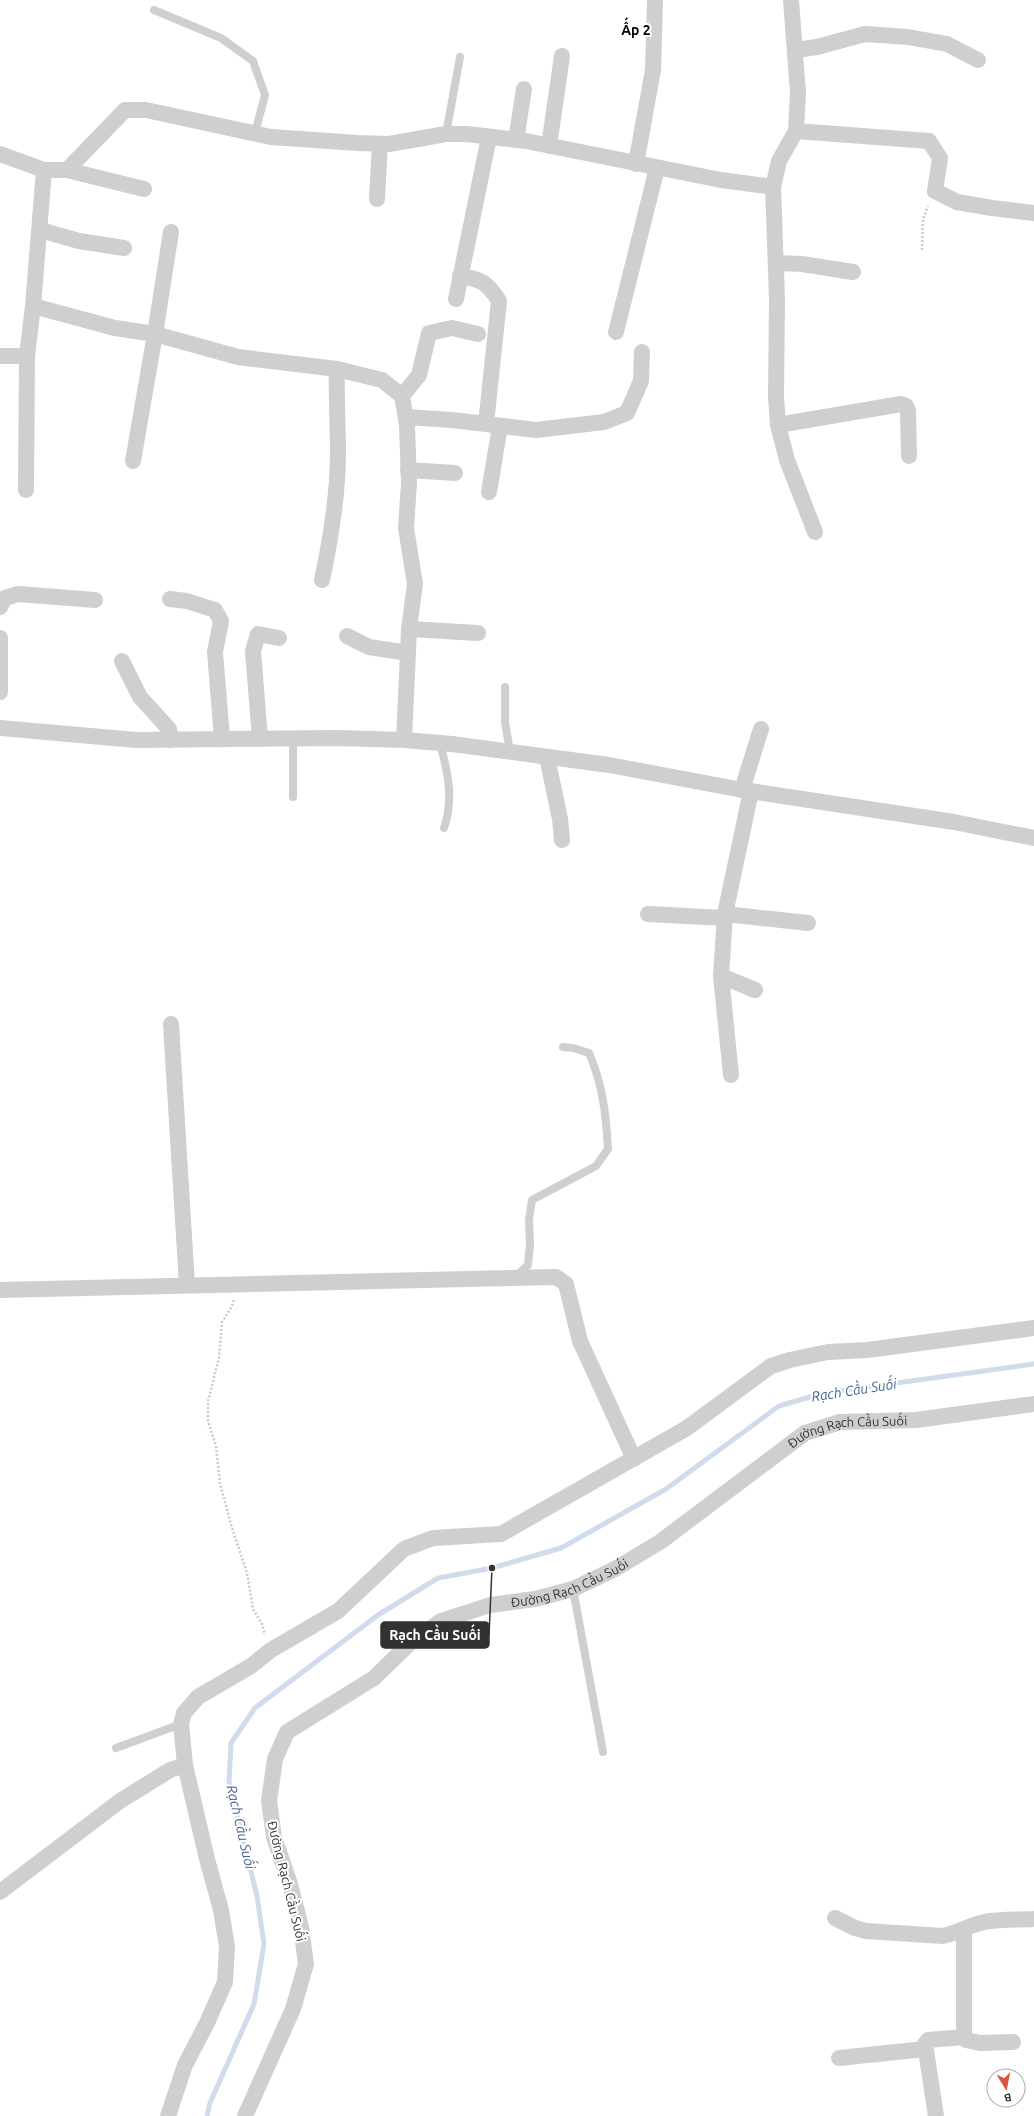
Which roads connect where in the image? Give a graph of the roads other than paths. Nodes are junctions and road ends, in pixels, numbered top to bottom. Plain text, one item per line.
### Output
1 (656, 0) edge
2 (791, 0) edge
3 (154, 10) dead end
4 (796, 50) junction
5 (562, 56) dead end
6 (460, 57) dead end
7 (978, 60) dead end
8 (524, 89) dead end
9 (796, 131) junction
10 (255, 133) junction
11 (446, 134) junction
12 (489, 137) junction
13 (516, 140) junction
14 (380, 144) junction
15 (550, 146) junction
16 (0, 154) edge
17 (636, 164) junction
18 (662, 169) junction
19 (44, 170) junction
20 (68, 170) junction
21 (773, 187) junction
22 (144, 189) dead end
23 (377, 199) dead end
24 (1034, 213) edge
25 (40, 230) junction
26 (171, 232) dead end
27 (124, 248) dead end
28 (776, 263) junction
29 (853, 272) dead end
30 (460, 276) junction
31 (456, 299) dead end
32 (33, 306) junction
33 (616, 332) dead end
34 (155, 334) junction
35 (478, 334) dead end
36 (642, 352) dead end
37 (0, 356) edge
38 (27, 356) junction
39 (337, 369) junction
40 (402, 396) junction
41 (406, 417) junction
42 (493, 425) junction
43 (778, 425) junction
44 (909, 456) dead end
45 (133, 461) dead end
46 (408, 470) junction
47 (455, 474) dead end
48 (26, 490) dead end
49 (489, 492) dead end
50 (815, 532) dead end
51 (322, 580) dead end
52 (170, 599) dead end
53 (95, 600) dead end
54 (0, 604) edge
55 (409, 629) junction
56 (478, 633) dead end
57 (347, 636) dead end
58 (0, 638) edge
59 (279, 638) dead end
60 (408, 653) junction
61 (122, 661) dead end
62 (505, 687) dead end
63 (0, 692) edge
64 (0, 728) edge
65 (761, 729) dead end
66 (222, 738) junction
67 (260, 739) junction
68 (293, 739) junction
69 (170, 740) junction
70 (404, 740) junction
71 (440, 743) junction
72 (510, 752) junction
73 (547, 756) junction
74 (747, 790) junction
75 (293, 797) dead end
76 (444, 828) dead end
77 (1034, 838) edge
78 (562, 840) dead end
79 (648, 914) dead end
80 (725, 916) junction
81 (808, 923) dead end
82 (721, 976) junction
83 (755, 990) dead end
84 (171, 1024) dead end
85 (563, 1047) dead end
86 (731, 1075) dead end
87 (515, 1277) junction
88 (187, 1285) junction
89 (0, 1290) edge
90 (1034, 1328) edge
91 (1034, 1404) edge
92 (634, 1458) junction
93 (574, 1589) junction
94 (181, 1724) junction
95 (116, 1748) dead end
96 (603, 1752) dead end
97 (185, 1765) junction
98 (0, 1892) edge
99 (835, 1918) dead end
100 (1034, 1919) edge
101 (964, 1930) junction
102 (964, 2037) junction
103 (1013, 2042) dead end
104 (925, 2049) junction
105 (839, 2058) dead end
106 (168, 2116) edge
107 (245, 2116) edge
108 (936, 2116) edge

1 - 17 street
2 - 4 street
3 - 10 lane
4 - 7 street
4 - 9 street
5 - 15 street
6 - 11 lane
8 - 13 street
9 - 21 street
9 - 24 street
10 - 14 street
10 - 20 street
11 - 12 street
11 - 14 street
12 - 13 street
12 - 30 street
13 - 15 street
14 - 23 street
15 - 17 street
16 - 19 street
17 - 18 street
18 - 21 street
18 - 33 street
19 - 20 street
19 - 25 street
20 - 22 street
21 - 28 street
25 - 27 street
25 - 32 street
26 - 34 street
28 - 29 street
28 - 43 street
30 - 31 street
30 - 42 street
32 - 34 street
32 - 38 street
34 - 39 street
34 - 45 street
35 - 40 street
36 - 42 street
37 - 38 street
38 - 48 street
39 - 40 street
39 - 51 street
40 - 41 street
41 - 42 street
41 - 46 street
42 - 49 street
43 - 44 street
43 - 50 street
46 - 47 street
46 - 55 street
52 - 66 street
53 - 54 street
55 - 56 street
55 - 60 street
57 - 60 street
58 - 63 street
59 - 67 street
60 - 70 street
61 - 69 street
62 - 72 lane
64 - 69 street
65 - 74 street
66 - 67 street
66 - 69 street
67 - 68 street
68 - 70 street
68 - 75 lane
70 - 71 street
71 - 72 street
71 - 76 lane
72 - 73 street
73 - 74 street
73 - 78 street
74 - 77 street
74 - 80 street
79 - 80 street
80 - 81 street
80 - 82 street
82 - 83 street
82 - 86 street
84 - 88 street
85 - 87 lane
87 - 88 street
87 - 92 street
88 - 89 street
90 - 92 street
91 - 93 street, Đường Rạch Cầu Suối
92 - 94 street
93 - 96 lane
93 - 107 street, Đường Rạch Cầu Suối
94 - 95 lane
94 - 97 street
97 - 98 street
97 - 106 street
99 - 101 street
100 - 101 street
101 - 102 street
102 - 103 street
102 - 104 street
104 - 105 street
104 - 108 street

